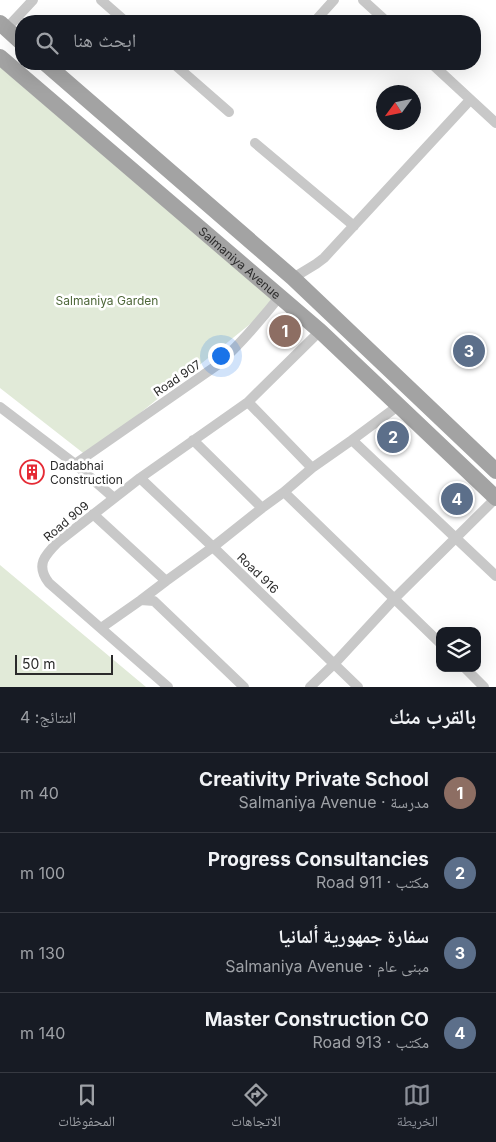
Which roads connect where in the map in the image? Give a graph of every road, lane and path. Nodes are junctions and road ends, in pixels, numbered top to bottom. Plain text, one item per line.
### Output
1 (33, 0) edge
2 (101, 0) edge
3 (334, 0) edge
4 (364, 0) edge
5 (16, 15) edge
6 (118, 15) edge
7 (320, 15) edge
8 (380, 15) edge
9 (15, 16) edge
10 (3, 26) edge
11 (15, 37) edge
12 (0, 57) edge
13 (15, 70) edge
14 (15, 70) edge
15 (53, 70) edge
16 (181, 70) edge
17 (438, 70) edge
18 (470, 100) junction
19 (229, 112) dead end
20 (496, 123) edge
21 (255, 144) dead end
22 (354, 226) junction
23 (293, 278) junction
24 (280, 296) junction
25 (320, 331) junction
26 (248, 402) junction
27 (398, 406) junction
28 (0, 407) edge
29 (193, 440) junction
30 (352, 440) junction
31 (75, 464) junction
32 (312, 468) junction
33 (496, 471) edge
34 (140, 478) junction
35 (284, 492) junction
36 (114, 498) junction
37 (496, 498) edge
38 (262, 508) junction
39 (93, 514) junction
40 (455, 538) junction
41 (213, 547) junction
42 (496, 576) edge
43 (166, 582) junction
44 (394, 598) junction
45 (142, 600) junction
46 (101, 628) junction
47 (436, 639) edge
48 (334, 664) junction
49 (469, 672) edge
50 (168, 687) edge
51 (244, 687) edge
52 (310, 687) edge
53 (358, 687) edge
54 (484, 687) edge

1 - 5 street
2 - 6 street
3 - 7 street
4 - 8 street
9 - 10 street
10 - 11 main road
12 - 13 main road, Salmaniya Avenue
14 - 24 main road, Salmaniya Avenue
15 - 23 main road, Salmaniya Avenue
16 - 19 street
17 - 18 street
18 - 20 street
18 - 22 street
21 - 22 street
22 - 23 street
23 - 33 main road, Salmaniya Avenue
24 - 25 main road, Salmaniya Avenue
24 - 31 street, Road 907
25 - 26 street, Road 909
25 - 27 main road, Salmaniya Avenue
26 - 29 street, Road 909
26 - 32 street
27 - 30 street
27 - 37 main road, Salmaniya Avenue
28 - 31 street
29 - 34 street, Road 909
29 - 38 street
30 - 32 street
30 - 40 street
31 - 36 street
32 - 35 street
34 - 36 street, Road 909
34 - 41 street, Road 916
35 - 38 street
35 - 44 street
36 - 39 street, Road 909
37 - 40 street
38 - 41 street
39 - 43 street
39 - 46 street, Road 909
40 - 42 street
40 - 44 street
41 - 43 street
41 - 48 street, Road 916
43 - 45 street
44 - 47 street
44 - 48 street
45 - 46 street
45 - 51 street
46 - 50 street, Road 909
48 - 52 street
48 - 53 street, Road 916
49 - 54 street

